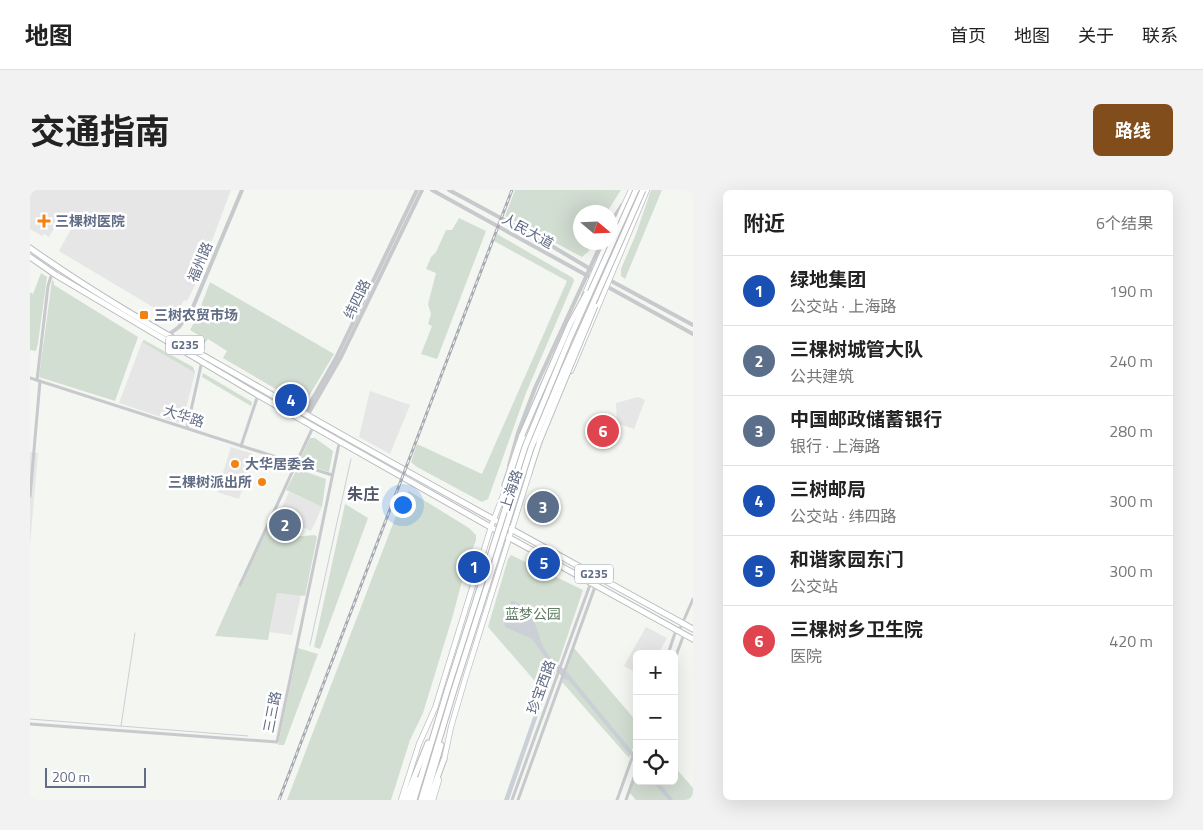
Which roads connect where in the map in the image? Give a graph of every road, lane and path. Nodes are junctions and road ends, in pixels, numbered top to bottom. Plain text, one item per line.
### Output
1 (242, 190) edge
2 (417, 190) edge
3 (422, 190) edge
4 (432, 190) edge
5 (450, 190) edge
6 (636, 190) edge
7 (645, 190) edge
8 (630, 192) edge
9 (618, 211) edge
10 (618, 218) edge
11 (621, 226) junction
12 (30, 248) edge
13 (618, 249) edge
14 (599, 250) edge
15 (603, 250) edge
16 (618, 250) edge
17 (618, 250) edge
18 (30, 257) edge
19 (592, 270) junction
20 (53, 273) junction
21 (589, 277) junction
22 (609, 280) junction
23 (606, 286) junction
24 (693, 325) edge
25 (693, 334) edge
26 (168, 335) junction
27 (202, 358) junction
28 (30, 378) edge
29 (38, 380) junction
30 (258, 395) junction
31 (306, 415) junction
32 (313, 426) junction
33 (187, 428) junction
34 (339, 444) dead end
35 (242, 446) junction
36 (296, 464) junction
37 (529, 472) junction
38 (332, 475) junction
39 (505, 485) junction
40 (30, 496) edge
41 (495, 516) junction
42 (492, 527) junction
43 (511, 528) junction
44 (508, 537) junction
45 (593, 583) junction
46 (240, 585) dead end
47 (693, 599) edge
48 (682, 623) junction
49 (693, 629) edge
50 (680, 632) junction
51 (693, 639) edge
52 (670, 650) edge
53 (676, 650) edge
54 (563, 666) junction
55 (451, 689) junction
56 (440, 715) junction
57 (447, 715) junction
58 (30, 724) edge
59 (426, 750) junction
60 (633, 754) edge
61 (444, 759) joint
62 (633, 780) edge
63 (403, 800) edge
64 (409, 800) edge
65 (414, 800) edge
66 (421, 800) edge
67 (429, 800) edge
68 (512, 800) edge
69 (518, 800) edge
70 (617, 800) edge
71 (626, 800) edge

1 - 26 street, 福州路
2 - 31 street, 纬四路
3 - 31 street, 纬四路
4 - 21 street, 人民大道
5 - 19 street, 人民大道
6 - 11 highway, 上海路, bridge
7 - 13 highway, 上海路, bridge
7 - 22 main road, 上海路
8 - 9 street
8 - 10 main road
11 - 39 highway, bridge
11 - 55 highway, 上海路, bridge
12 - 26 highway, G235
14 - 19 street, 上海路
15 - 19 main road, 上海路
16 - 37 highway, bridge
17 - 55 highway, 上海路, bridge
18 - 20 highway, G235
19 - 21 main road, 上海路
19 - 22 street, 人民大道
20 - 27 highway, G235
20 - 29 street
21 - 23 street, 人民大道
21 - 39 street, 上海路
21 - 41 main road, 上海路
22 - 23 main road, 上海路
22 - 24 street, 人民大道
23 - 25 street, 人民大道
23 - 37 main road, 上海路
26 - 27 highway, G235
27 - 30 highway, G235
27 - 31 highway, G235
27 - 33 street
28 - 29 street, 大华路
29 - 33 street, 大华路
29 - 40 street
30 - 32 highway, G235
30 - 35 street
31 - 41 highway, G235
32 - 36 street
32 - 42 highway, G235
33 - 35 street, 大华路
34 - 38 street, 三三路
35 - 36 street, 大华路
36 - 38 street, 大华路
36 - 46 street
37 - 43 main road, 上海路
38 - 58 street, 三三路
39 - 41 street, 上海路
41 - 42 main road, 上海路
41 - 43 highway, G235
42 - 44 highway, G235
42 - 63 main road, 上海路
43 - 44 main road, 上海路
43 - 48 highway, G235
44 - 45 highway, G235
44 - 61 main road, 上海路
45 - 50 highway, G235
45 - 54 street, 珍宝西路
47 - 48 street
48 - 49 highway, G235
48 - 50 street
50 - 51 highway, G235
50 - 52 street
50 - 53 street
54 - 68 street, 珍宝西路
54 - 69 street, 珍宝西路
55 - 56 highway, 上海路
55 - 57 highway, 上海路
56 - 59 highway
56 - 65 highway, 上海路
57 - 66 highway, 上海路
57 - 67 highway
59 - 63 highway
59 - 64 highway
60 - 70 street
61 - 67 highway
62 - 71 street

